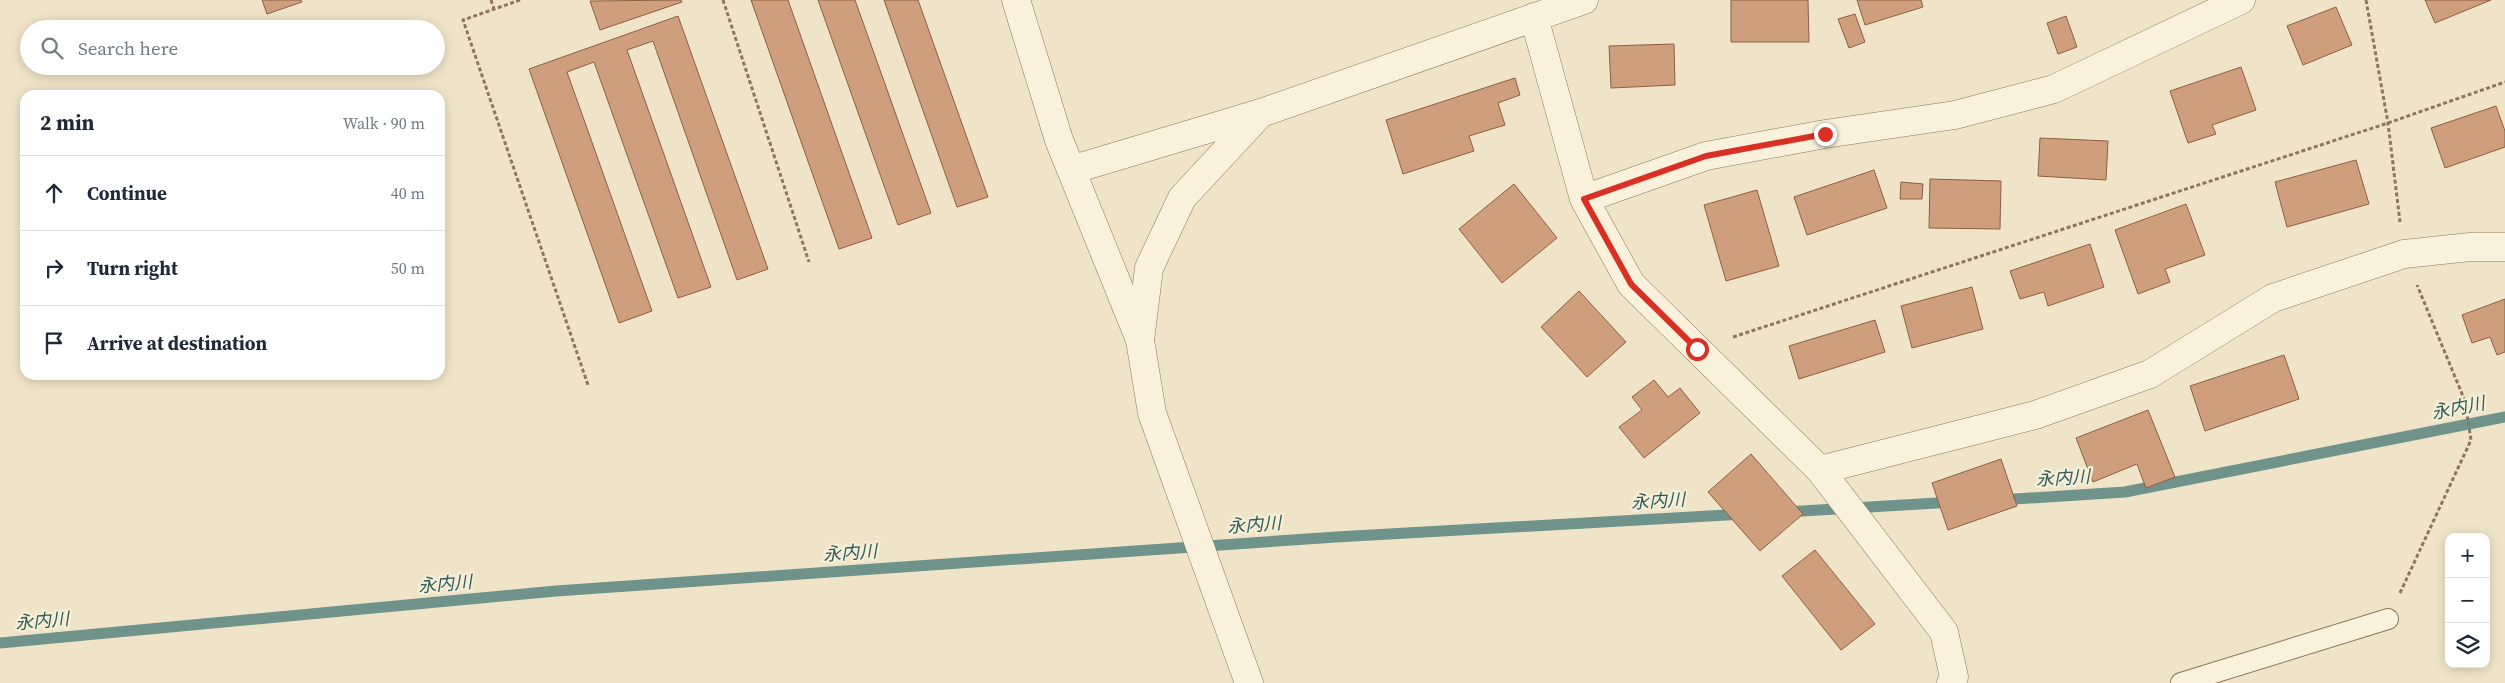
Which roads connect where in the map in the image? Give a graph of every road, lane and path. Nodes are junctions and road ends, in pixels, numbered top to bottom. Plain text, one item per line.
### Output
1 (491, 0) edge
2 (520, 0) edge
3 (723, 0) edge
4 (1016, 0) edge
5 (1584, 0) edge
6 (2241, 0) edge
7 (2366, 0) edge
8 (494, 9) junction
9 (1534, 17) junction
10 (2505, 82) edge
11 (1261, 113) junction
12 (2388, 123) junction
13 (1071, 170) junction
14 (1584, 199) junction
15 (2505, 247) edge
16 (2404, 254) junction
17 (809, 262) dead end
18 (1140, 340) junction
19 (1697, 349) junction
20 (588, 384) dead end
21 (1820, 470) junction
22 (2388, 619) joint
23 (1249, 683) edge
24 (1951, 683) edge
25 (2182, 683) edge

1 - 8 path
2 - 8 path
3 - 17 path
4 - 13 street
5 - 9 street
6 - 14 street
7 - 12 path
8 - 20 path
9 - 11 street
9 - 14 street
10 - 12 path
11 - 13 street
11 - 18 street
12 - 16 path
12 - 19 path
13 - 18 street
14 - 19 street
15 - 16 street
16 - 21 street
16 - 22 path
18 - 23 street
19 - 21 street
21 - 24 street
22 - 25 lane

